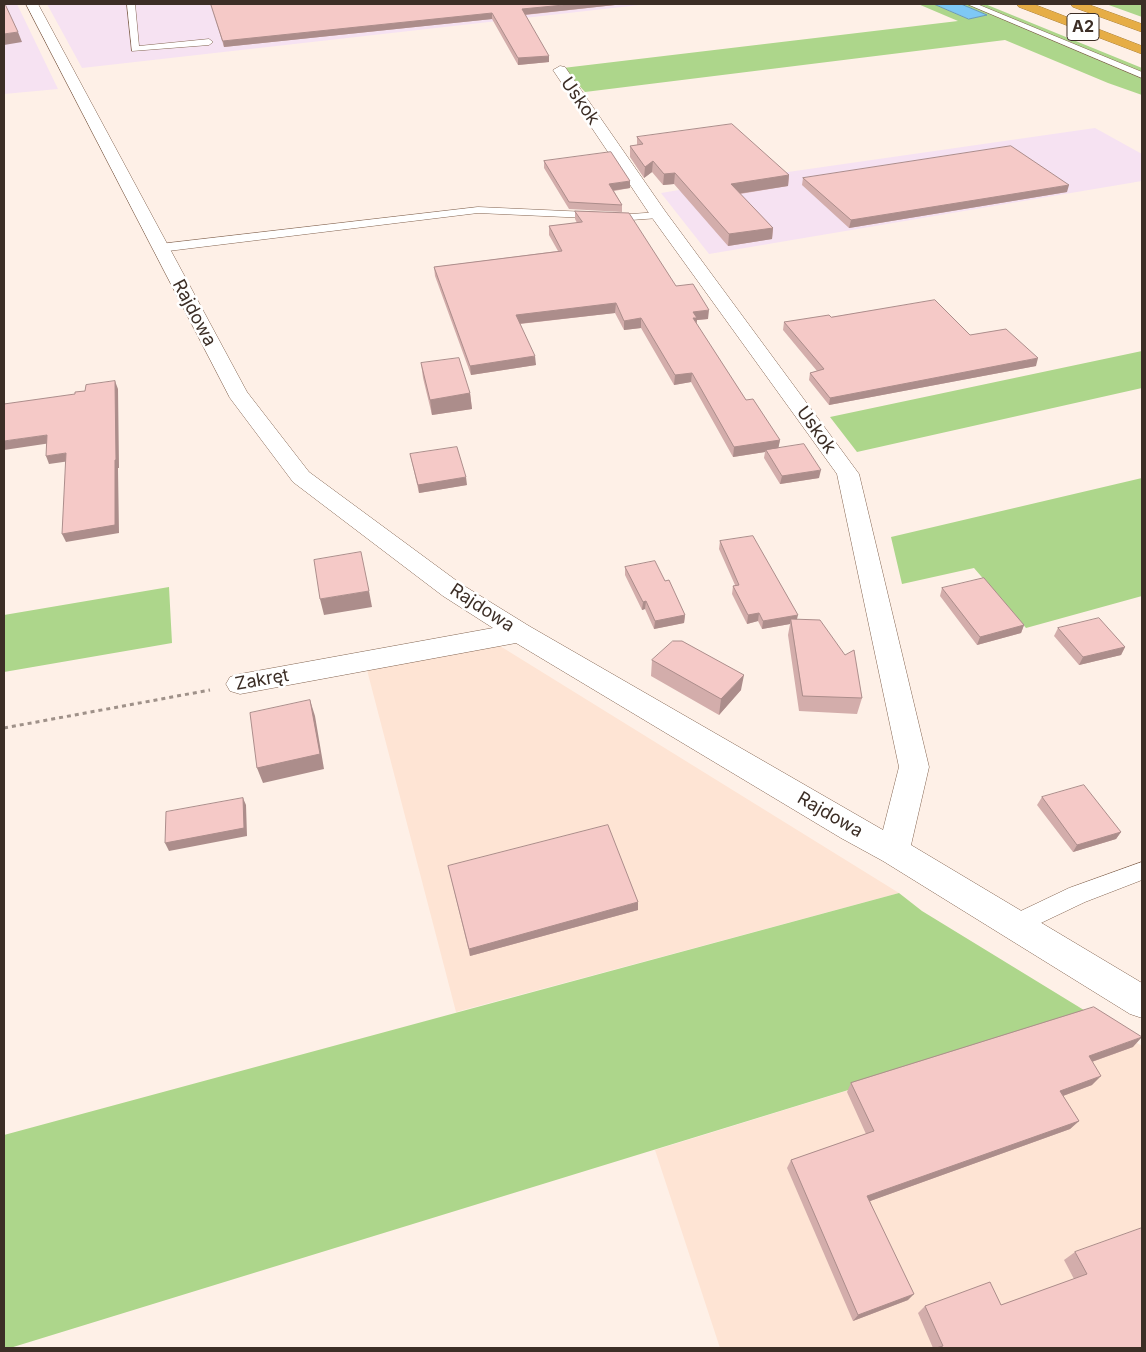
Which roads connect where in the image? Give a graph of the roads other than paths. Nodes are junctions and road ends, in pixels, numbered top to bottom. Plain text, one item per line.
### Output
1 (32, 4) edge
2 (131, 4) edge
3 (971, 4) edge
4 (1023, 4) edge
5 (1077, 4) edge
6 (1142, 28) edge
7 (209, 42) dead end
8 (1142, 50) edge
9 (560, 70) dead end
10 (1142, 75) edge
11 (659, 215) junction
12 (160, 248) junction
13 (520, 633) junction
14 (240, 684) road end
15 (894, 851) junction
16 (1142, 870) edge
17 (1014, 925) junction
18 (1142, 1002) edge

1 - 12 street, Rajdowa
2 - 7 lane
3 - 10 lane
4 - 8 highway, A2
5 - 6 highway
9 - 11 street, Uskok
11 - 12 lane
11 - 15 street, Uskok
12 - 13 street, Rajdowa
13 - 14 street, Zakręt
13 - 15 street, Rajdowa
15 - 17 street, Rajdowa
16 - 17 lane
17 - 18 street, Rajdowa

